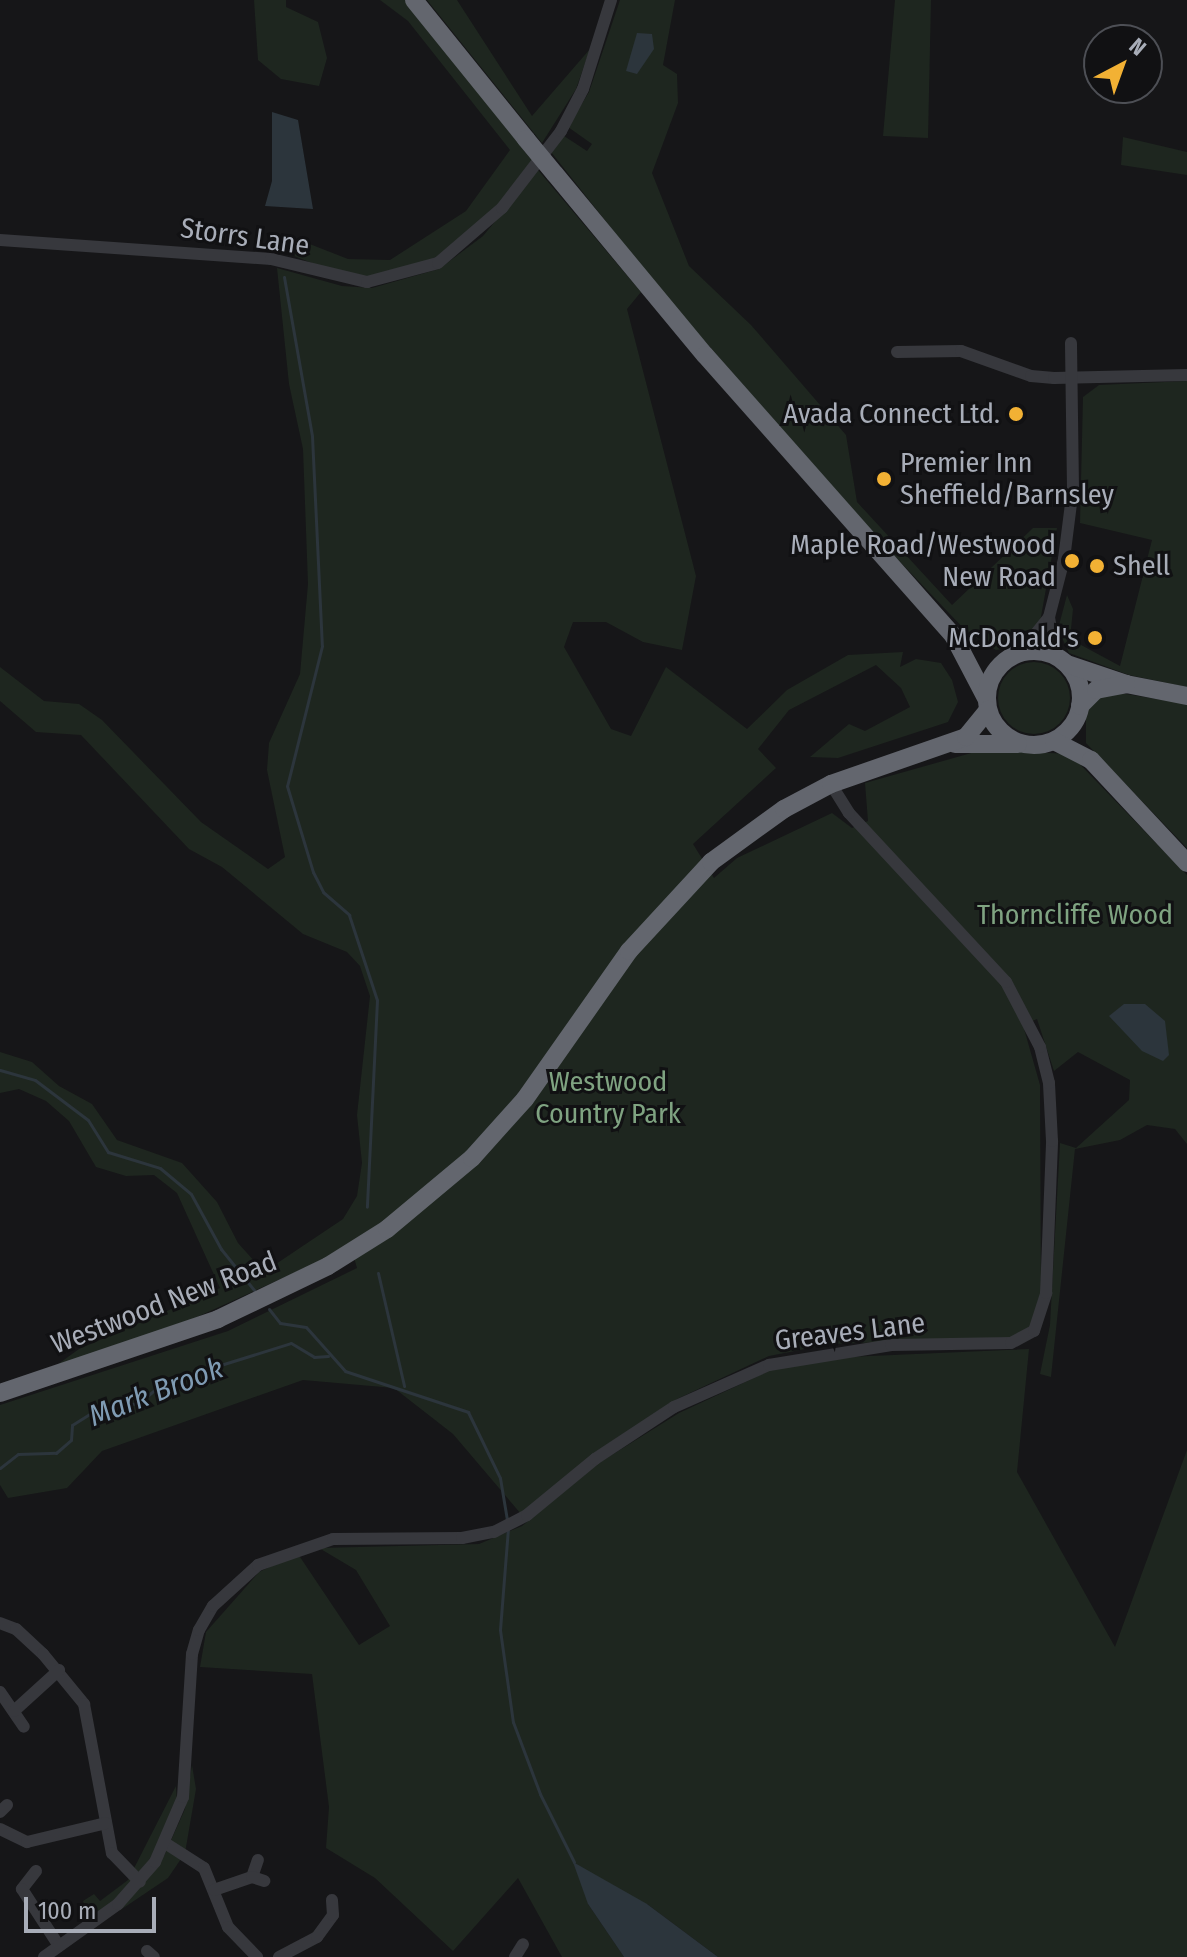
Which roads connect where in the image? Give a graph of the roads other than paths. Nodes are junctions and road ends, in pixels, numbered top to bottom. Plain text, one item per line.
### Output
1 (414, 0) edge
2 (611, 0) edge
3 (0, 240) edge
4 (1071, 343) dead end
5 (897, 352) dead end
6 (1187, 375) edge
7 (1070, 378) junction
8 (1049, 617) junction
9 (953, 635) junction
10 (1014, 655) junction
11 (1061, 660) junction
12 (1126, 684) junction
13 (1187, 696) edge
14 (987, 704) junction
15 (1078, 714) junction
16 (1054, 741) junction
17 (953, 743) junction
18 (1025, 744) junction
19 (1091, 760) junction
20 (831, 784) junction
21 (1187, 863) edge
22 (0, 1393) edge
23 (0, 1623) edge
24 (59, 1670) junction
25 (0, 1692) edge
26 (14, 1711) junction
27 (24, 1727) dead end
28 (106, 1823) junction
29 (0, 1829) edge
30 (165, 1843) junction
31 (258, 1860) dead end
32 (36, 1871) dead end
33 (140, 1882) junction
34 (214, 1890) junction
35 (332, 1900) dead end
36 (37, 1914) junction
37 (25, 1922) dead end
38 (523, 1944) dead end
39 (59, 1946) junction
40 (249, 1954) edge
41 (44, 1957) edge
42 (279, 1957) edge
43 (515, 1957) edge

1 - 9 highway, bridge
2 - 3 street, Storrs Lane
4 - 7 street
5 - 7 street
6 - 7 street
7 - 8 street
8 - 10 street
8 - 11 street
9 - 10 highway
9 - 14 highway
10 - 11 highway
10 - 14 highway
11 - 12 highway
11 - 15 highway
12 - 13 highway
12 - 15 highway
14 - 17 highway, Westwood New Road
14 - 18 highway
15 - 16 highway
15 - 19 highway
16 - 18 highway
16 - 19 highway
17 - 18 highway, Westwood New Road
17 - 20 highway, Westwood New Road
19 - 21 highway
20 - 22 highway, Westwood New Road
20 - 30 street, Greaves Lane
23 - 24 street
24 - 26 street
24 - 28 street
25 - 26 street
26 - 27 street
28 - 29 street
28 - 33 street
30 - 33 street, Greaves Lane
30 - 34 street
31 - 34 street
32 - 36 street
33 - 39 street, Greaves Lane
34 - 40 street
35 - 42 street
36 - 37 street
36 - 39 street
38 - 43 street
39 - 41 street, Greaves Lane

